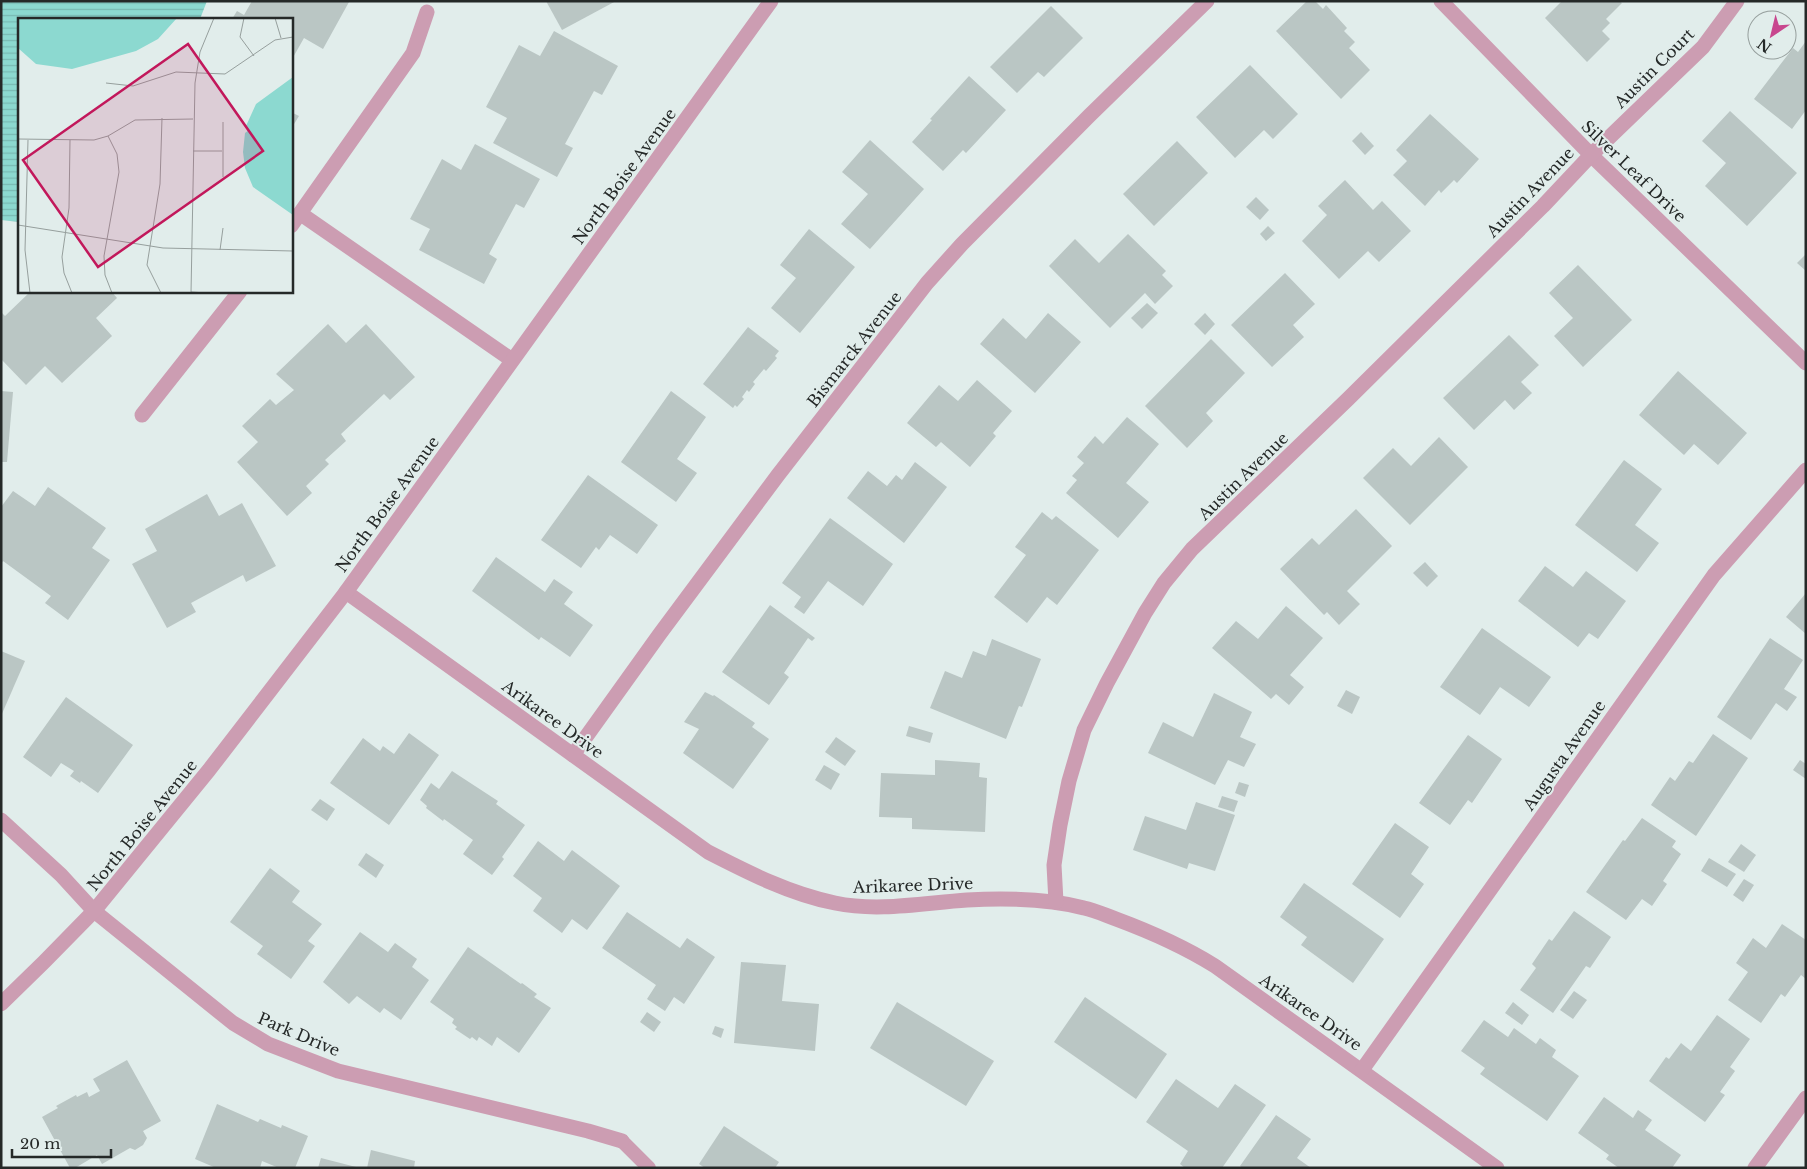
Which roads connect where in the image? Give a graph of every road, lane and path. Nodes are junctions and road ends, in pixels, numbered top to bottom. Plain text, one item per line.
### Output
1 (771, 1) edge
2 (1207, 1) edge
3 (1441, 1) edge
4 (1737, 1) edge
5 (428, 12) dead end
6 (1591, 154) junction
7 (301, 214) junction
8 (292, 225) edge
9 (239, 292) edge
10 (512, 360) junction
11 (1806, 363) edge
12 (142, 415) dead end
13 (1806, 470) edge
14 (346, 592) junction
15 (573, 755) junction
16 (1, 820) edge
17 (1056, 902) junction
18 (94, 911) junction
19 (1, 1004) edge
20 (1362, 1070) junction
21 (1806, 1098) edge
22 (622, 1142) joint
23 (649, 1168) edge
24 (1498, 1168) edge
25 (1756, 1168) edge

1 - 10 street, North Boise Avenue
2 - 15 street, Bismarck Avenue
3 - 6 street, Silver Leaf Drive
4 - 6 street, Austin Court
5 - 7 street
6 - 11 street, Silver Leaf Drive
6 - 17 street, Austin Avenue
7 - 8 street
7 - 10 street
9 - 12 street
10 - 14 street, North Boise Avenue
13 - 20 street, Augusta Avenue
14 - 15 street, Arikaree Drive
14 - 18 street, North Boise Avenue
15 - 17 street, Arikaree Drive
16 - 18 street, Park Drive
17 - 20 street, Arikaree Drive
18 - 19 street, North Boise Avenue
18 - 22 street, Park Drive
20 - 24 street, Arikaree Drive
21 - 25 street
22 - 23 lane

